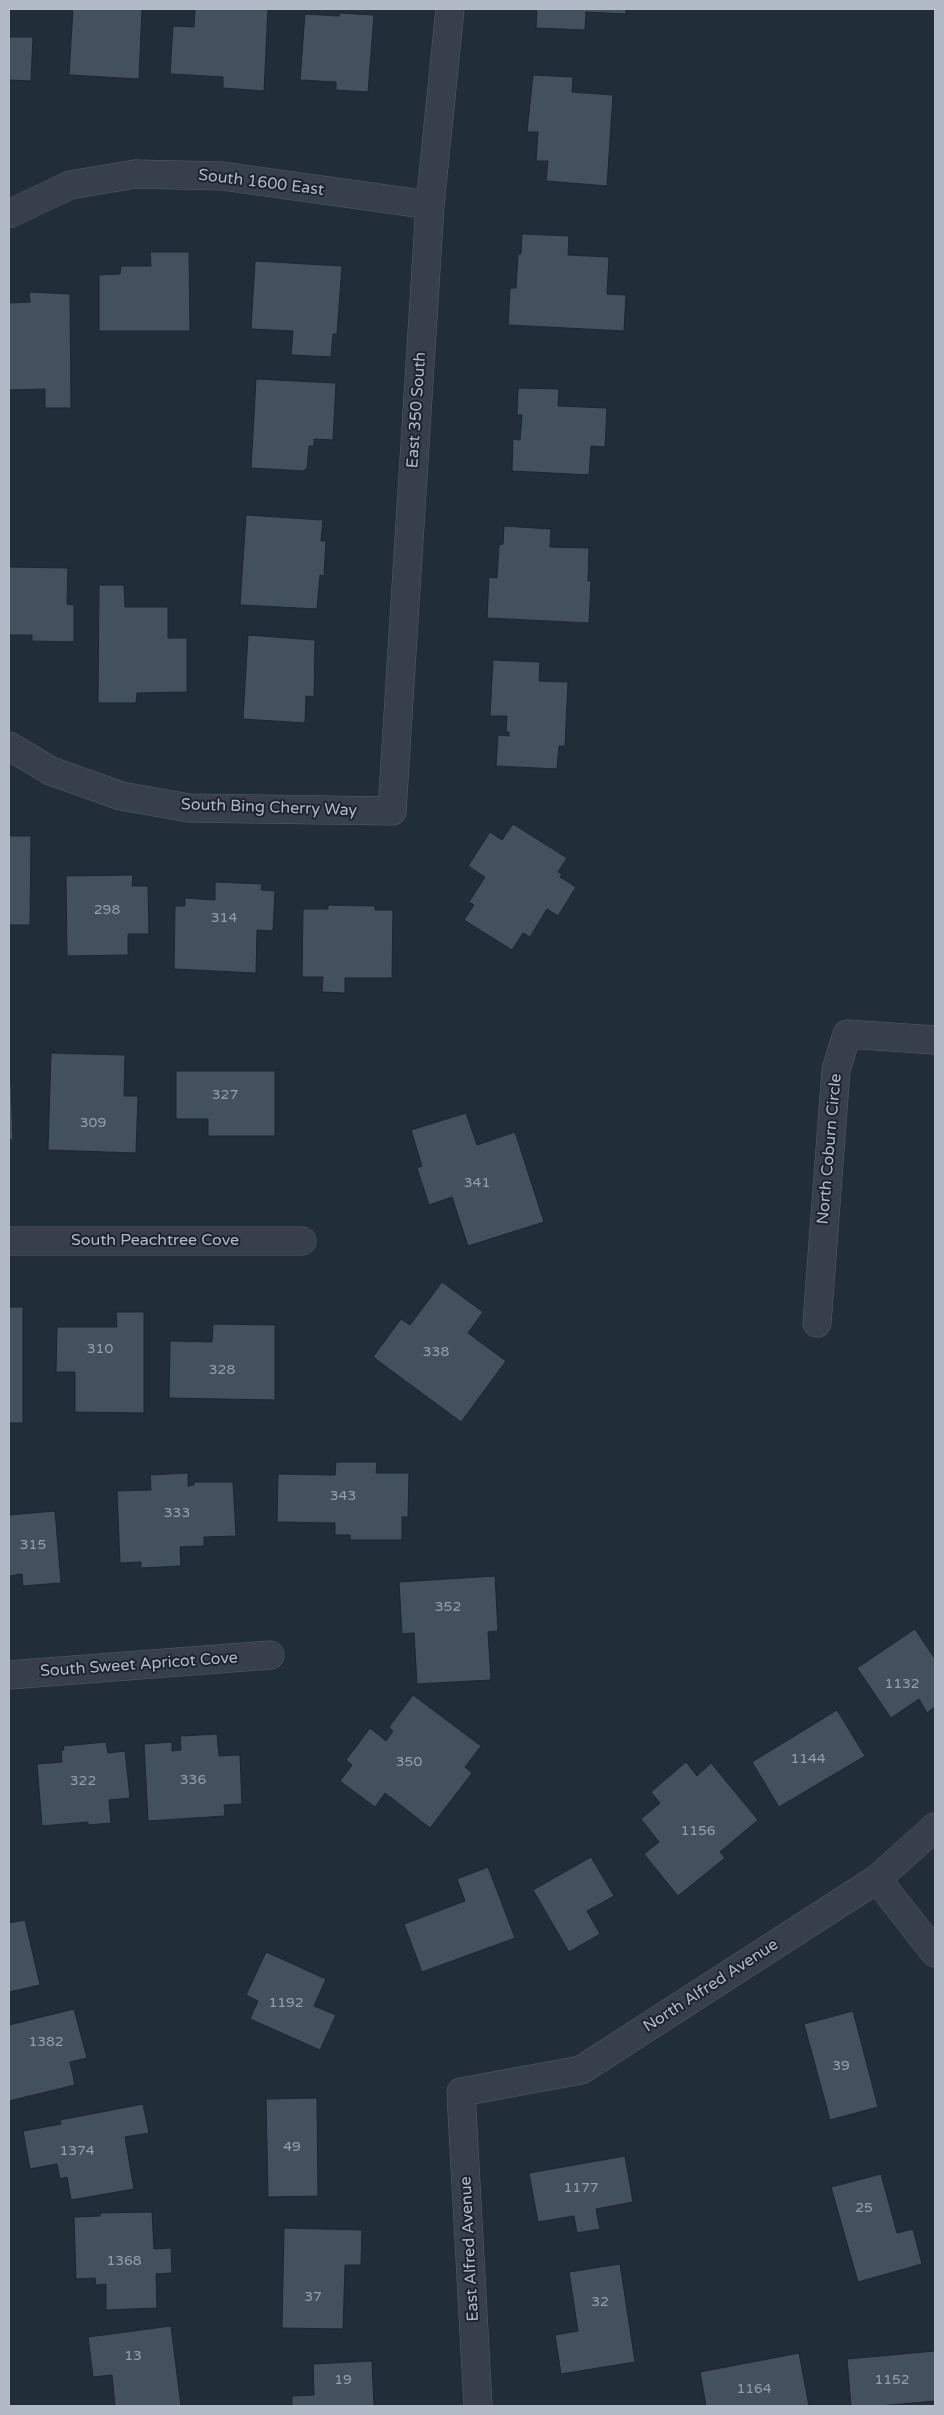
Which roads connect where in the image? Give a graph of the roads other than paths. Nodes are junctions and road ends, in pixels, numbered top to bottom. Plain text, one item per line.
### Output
1 (450, 9) edge
2 (430, 206) junction
3 (9, 214) edge
4 (9, 746) edge
5 (392, 812) joint
6 (935, 1040) edge
7 (9, 1241) edge
8 (302, 1241) dead end
9 (817, 1323) dead end
10 (270, 1655) dead end
11 (9, 1675) edge
12 (935, 1827) edge
13 (877, 1879) junction
14 (935, 1953) edge
15 (461, 2092) joint
16 (478, 2406) edge

1 - 2 street, East 350 South
2 - 3 street, South 1600 East
2 - 5 street, East 350 South
4 - 5 street, South Bing Cherry Way
6 - 9 street, North Coburn Circle
7 - 8 street, South Peachtree Cove
10 - 11 street, South Sweet Apricot Cove
12 - 13 street, North Alfred Avenue
13 - 14 street
13 - 15 street, North Alfred Avenue
15 - 16 street, East Alfred Avenue

